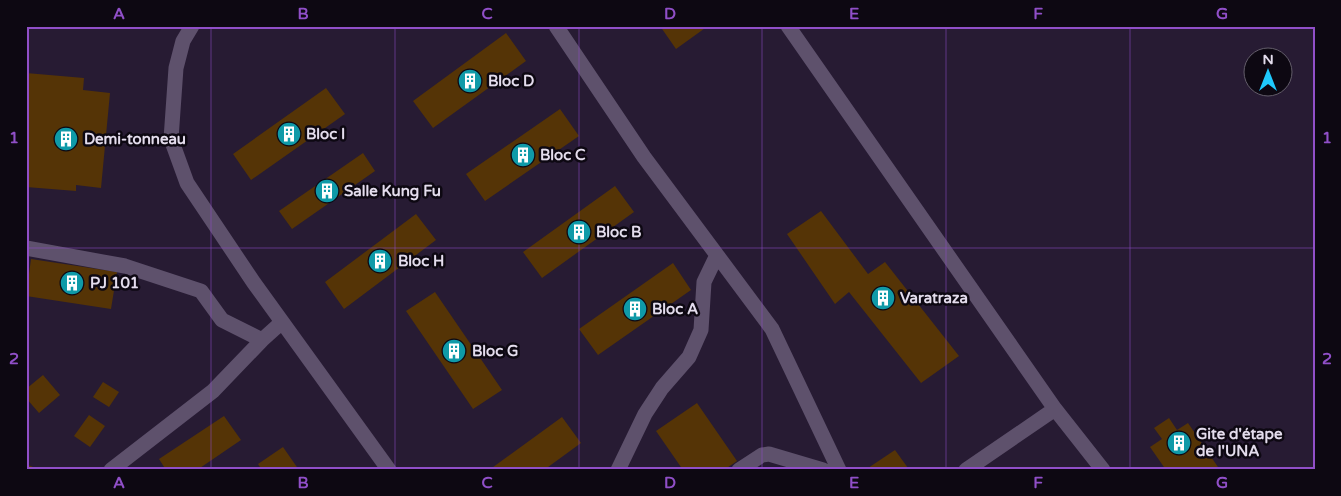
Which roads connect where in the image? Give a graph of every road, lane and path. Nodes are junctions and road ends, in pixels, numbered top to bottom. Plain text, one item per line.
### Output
1 (192, 26) edge
2 (556, 26) edge
3 (788, 26) edge
4 (26, 248) edge
5 (717, 255) junction
6 (282, 322) junction
7 (262, 340) junction
8 (1055, 409) junction
9 (111, 470) edge
10 (389, 470) edge
11 (618, 470) edge
12 (738, 470) edge
13 (823, 470) edge
14 (839, 470) edge
15 (966, 470) edge
16 (1103, 470) edge

1 - 6 street
2 - 5 street
3 - 8 street
4 - 7 street
5 - 11 street
5 - 14 street
6 - 7 street
6 - 10 street
7 - 9 street
8 - 15 street
8 - 16 street
12 - 13 street

